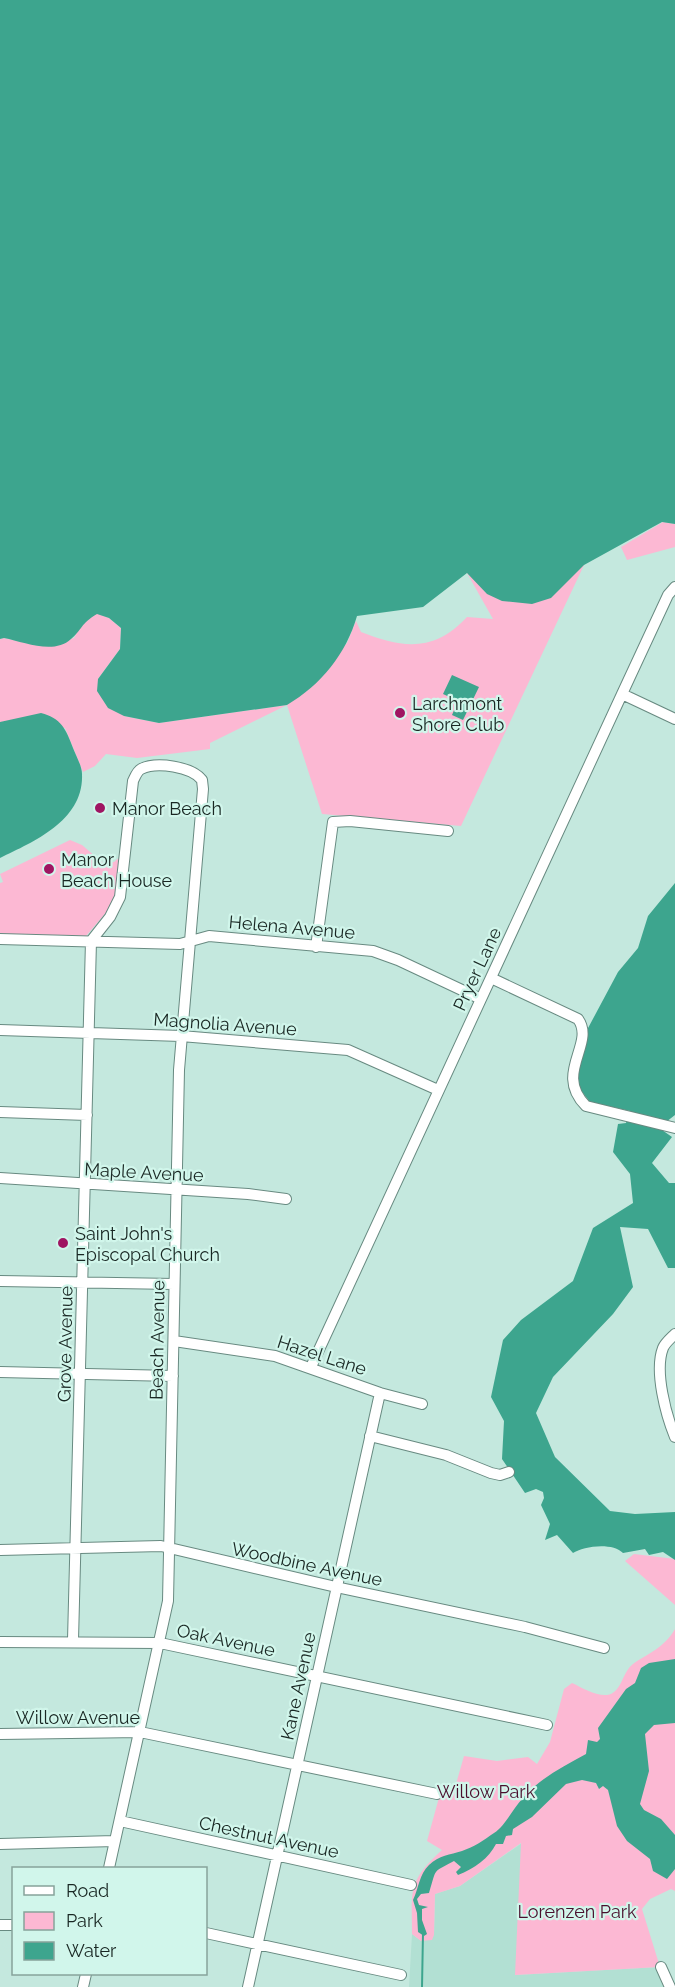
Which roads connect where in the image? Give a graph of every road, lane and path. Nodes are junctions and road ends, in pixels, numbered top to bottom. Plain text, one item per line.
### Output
1 (675, 587) edge
2 (622, 694) junction
3 (675, 719) edge
4 (448, 831) dead end
5 (0, 939) edge
6 (91, 941) junction
7 (190, 942) junction
8 (316, 947) junction
9 (490, 978) junction
10 (481, 999) junction
11 (0, 1030) edge
12 (88, 1031) junction
13 (181, 1036) junction
14 (438, 1090) junction
15 (0, 1112) edge
16 (87, 1115) junction
17 (670, 1127) edge
18 (0, 1178) edge
19 (85, 1185) junction
20 (175, 1190) junction
21 (286, 1199) dead end
22 (0, 1281) edge
23 (82, 1281) junction
24 (174, 1284) junction
25 (675, 1334) edge
26 (174, 1341) junction
27 (310, 1367) junction
28 (0, 1372) edge
29 (81, 1373) junction
30 (173, 1376) junction
31 (380, 1393) junction
32 (422, 1404) dead end
33 (370, 1436) junction
34 (675, 1437) edge
35 (509, 1472) dead end
36 (76, 1549) junction
37 (169, 1549) junction
38 (0, 1551) edge
39 (336, 1587) junction
40 (73, 1640) junction
41 (0, 1642) edge
42 (160, 1643) junction
43 (604, 1648) dead end
44 (317, 1677) junction
45 (547, 1725) dead end
46 (140, 1732) junction
47 (0, 1734) edge
48 (297, 1766) junction
49 (437, 1794) dead end
50 (120, 1821) junction
51 (115, 1841) junction
52 (0, 1844) edge
53 (277, 1856) junction
54 (109, 1867) edge
55 (411, 1885) dead end
56 (207, 1933) edge
57 (258, 1945) junction
58 (660, 1967) dead end
59 (401, 1975) dead end
60 (248, 1987) edge
61 (670, 1987) edge

1 - 2 street, Pryer Lane
2 - 3 street
2 - 9 street, Pryer Lane
4 - 8 street
5 - 6 street, Helena Avenue
6 - 7 street, Helena Avenue
6 - 7 street, Beach Avenue
6 - 12 street, Grove Avenue
7 - 8 street, Helena Avenue
7 - 13 street, Beach Avenue
8 - 10 street, Helena Avenue
9 - 10 street, Pryer Lane
9 - 17 street
10 - 14 street, Pryer Lane
11 - 12 street, Magnolia Avenue
12 - 13 street, Magnolia Avenue
12 - 16 street, Grove Avenue
13 - 14 street, Magnolia Avenue
13 - 20 street, Beach Avenue
14 - 27 street, Pryer Lane
15 - 16 street
16 - 19 street, Grove Avenue
18 - 19 street, Maple Avenue
19 - 20 street, Maple Avenue
19 - 23 street, Grove Avenue
20 - 21 street, Maple Avenue
20 - 24 street, Beach Avenue
22 - 23 street
23 - 24 street
23 - 29 street, Grove Avenue
24 - 26 street, Beach Avenue
25 - 34 street
26 - 27 street, Hazel Lane
26 - 30 street, Beach Avenue
27 - 31 street, Hazel Lane
28 - 29 street
29 - 30 street
29 - 36 street, Grove Avenue
30 - 37 street, Beach Avenue
31 - 32 street, Hazel Lane
31 - 33 street, Kane Avenue
33 - 35 street
33 - 39 street, Kane Avenue
36 - 37 street, Woodbine Avenue
36 - 38 street, Woodbine Avenue
36 - 40 street, Grove Avenue
37 - 39 street, Woodbine Avenue
37 - 42 street, Beach Avenue
39 - 43 street, Woodbine Avenue
39 - 44 street, Kane Avenue
40 - 41 street, Oak Avenue
40 - 42 street, Oak Avenue
42 - 44 street, Oak Avenue
42 - 46 street, Beach Avenue
44 - 45 street, Oak Avenue
44 - 48 street, Kane Avenue
46 - 47 street, Willow Avenue
46 - 48 street, Willow Avenue
46 - 50 street, Beach Avenue
48 - 49 street, Willow Avenue
48 - 53 street, Kane Avenue
50 - 51 street, Beach Avenue
50 - 53 street, Chestnut Avenue
51 - 52 street
51 - 54 street, Beach Avenue
53 - 55 street, Chestnut Avenue
53 - 57 street, Kane Avenue
56 - 57 street
57 - 59 street
57 - 60 street, Kane Avenue
58 - 61 street

